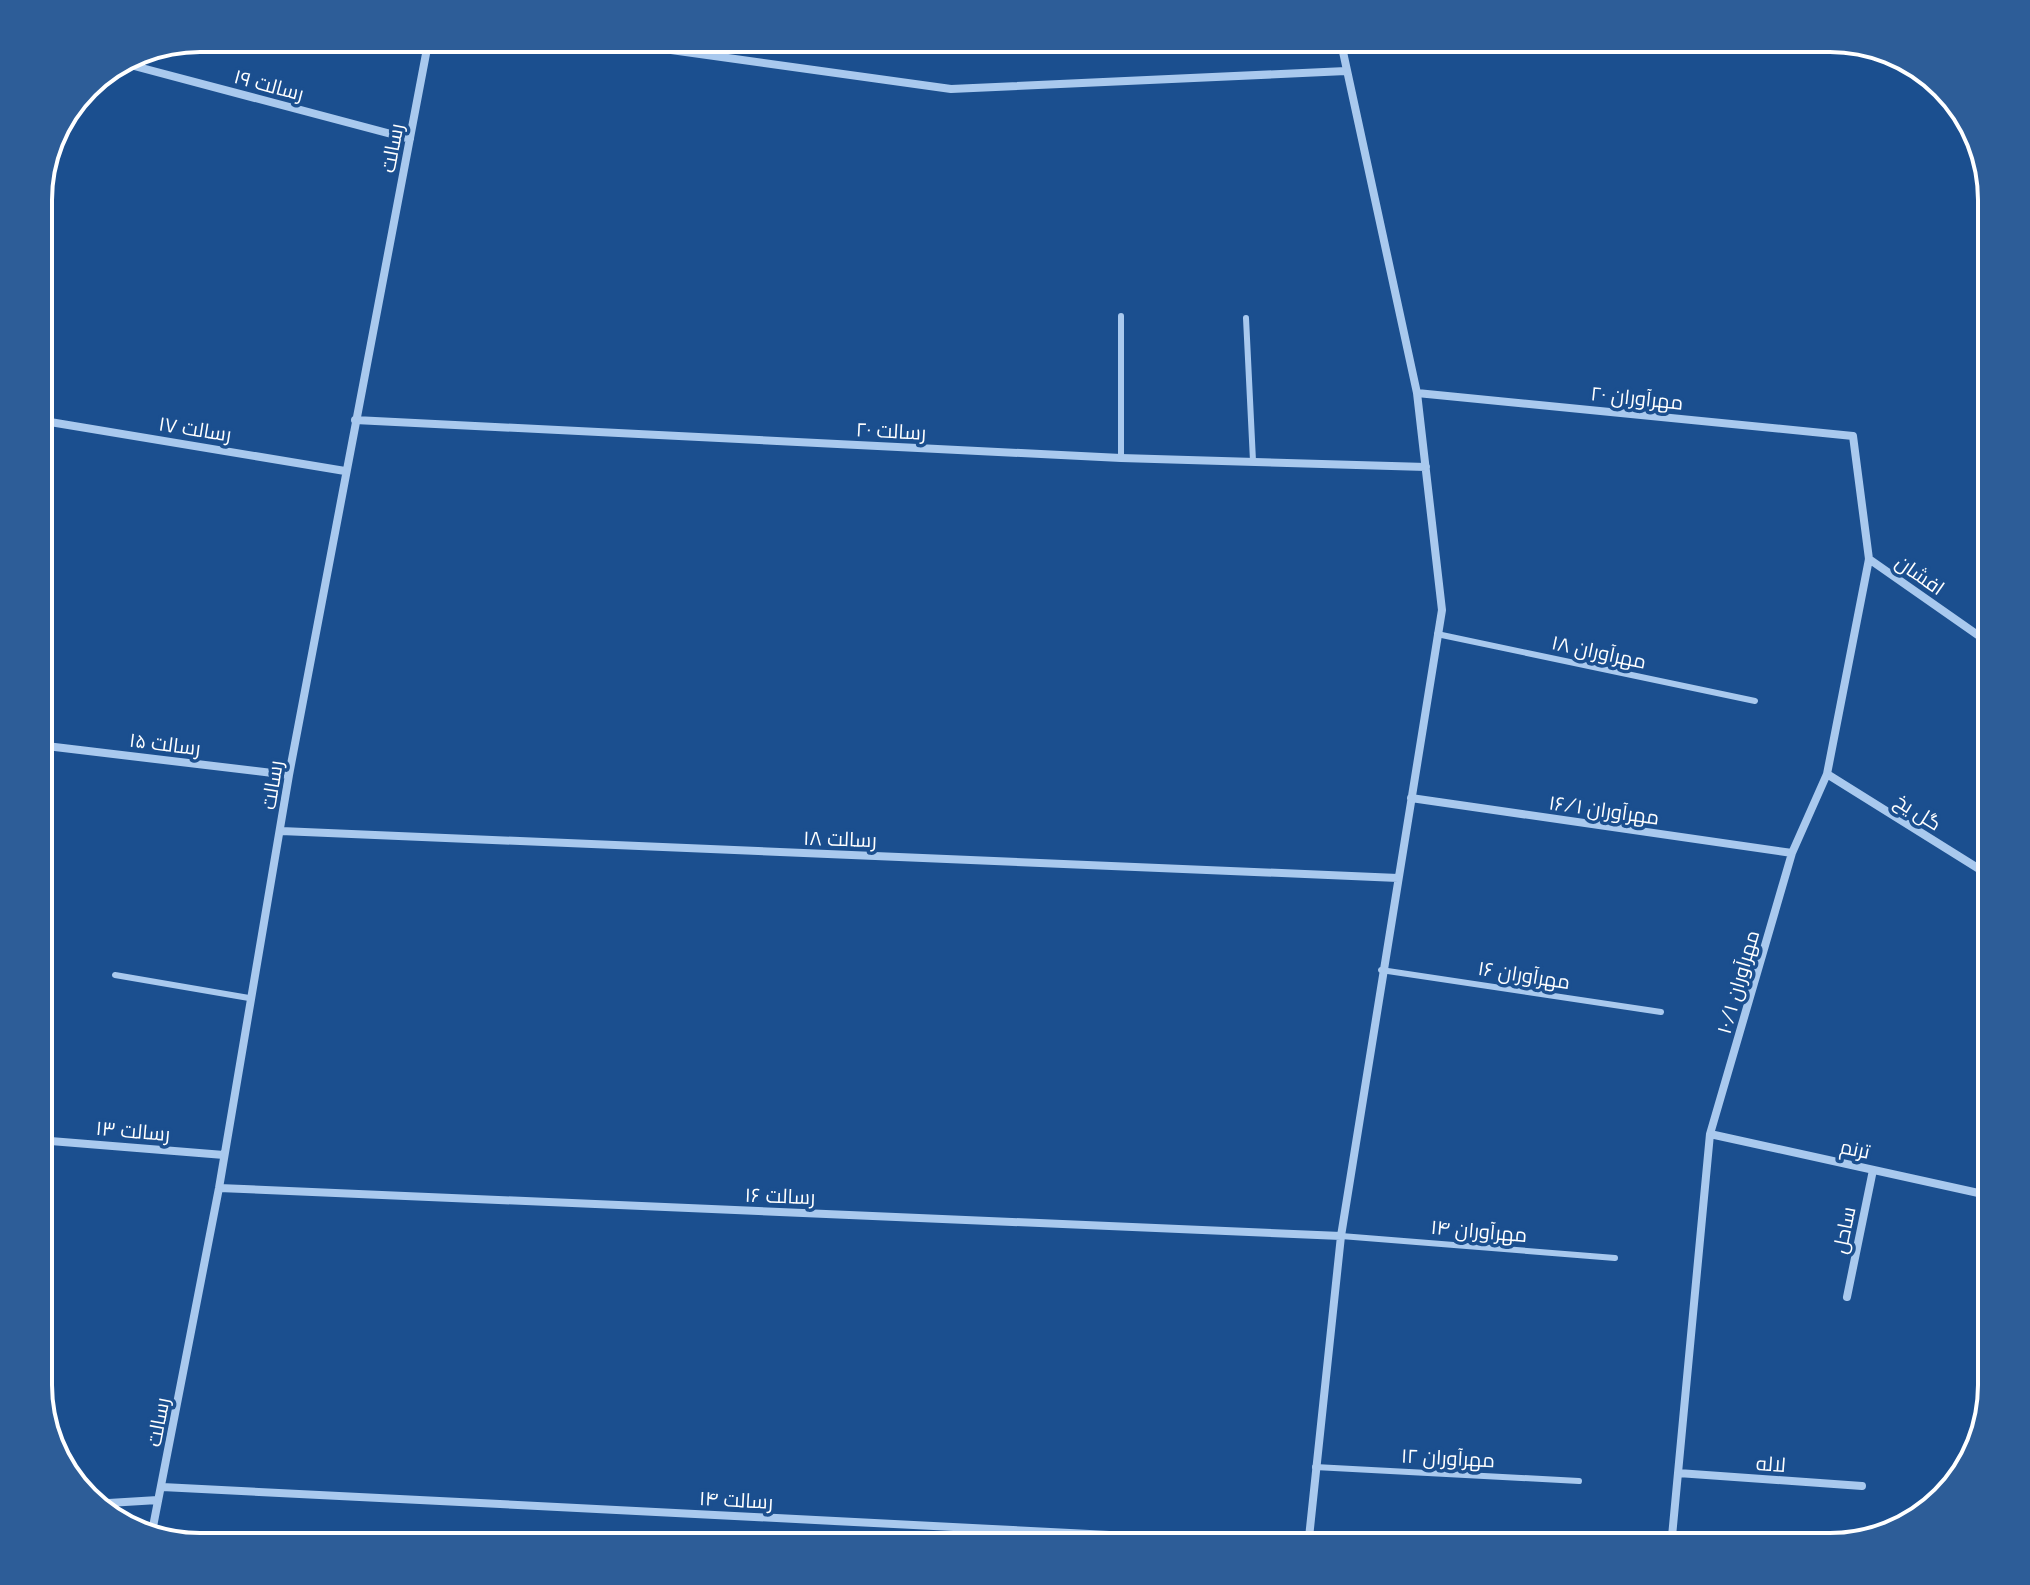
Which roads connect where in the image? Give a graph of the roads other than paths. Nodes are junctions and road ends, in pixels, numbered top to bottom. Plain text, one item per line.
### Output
1 (426, 52) edge
2 (685, 52) edge
3 (1343, 52) edge
4 (136, 67) edge
5 (1346, 71) junction
6 (410, 139) junction
7 (1121, 316) dead end
8 (1246, 318) dead end
9 (1417, 393) junction
10 (355, 420) junction
11 (52, 422) edge
12 (1853, 436) joint
13 (1121, 458) junction
14 (1253, 461) junction
15 (1426, 467) junction
16 (345, 471) junction
17 (1869, 559) junction
18 (1437, 634) junction
19 (1978, 635) edge
20 (1755, 701) dead end
21 (52, 747) edge
22 (1827, 774) junction
23 (289, 775) junction
24 (1411, 798) junction
25 (281, 831) junction
26 (1792, 853) junction
27 (1978, 868) edge
28 (1398, 878) junction
29 (1381, 970) junction
30 (115, 975) dead end
31 (249, 998) junction
32 (1661, 1012) dead end
33 (1710, 1134) junction
34 (52, 1141) edge
35 (224, 1155) junction
36 (1873, 1170) junction
37 (219, 1188) junction
38 (1978, 1193) edge
39 (1341, 1236) junction
40 (1615, 1258) dead end
41 (1847, 1297) dead end
42 (1315, 1467) junction
43 (1678, 1473) junction
44 (1579, 1481) dead end
45 (1862, 1486) dead end
46 (162, 1487) junction
47 (158, 1500) junction
48 (111, 1503) edge
49 (153, 1525) edge
50 (1055, 1533) edge
51 (1309, 1533) edge
52 (1672, 1533) edge

1 - 6 street, رسالت
2 - 5 street
3 - 5 street
4 - 6 street, رسالت ۱۹
5 - 9 street
6 - 10 street, رسالت
7 - 13 lane
8 - 14 lane
9 - 12 street, مهرآوران ۲۰
9 - 15 street
10 - 13 street, رسالت ۲۰
10 - 16 street, رسالت
11 - 16 street, رسالت ۱۷
12 - 17 street, مهرآوران ۱۰/۱
13 - 14 street, رسالت ۲۰
14 - 15 street, رسالت ۲۰
15 - 18 street
16 - 23 street, رسالت
17 - 19 street, افشان
17 - 22 street, مهرآوران ۱۰/۱
18 - 20 lane, مهرآوران ۱۸
18 - 24 street
21 - 23 street, رسالت ۱۵
22 - 26 street, مهرآوران ۱۰/۱
22 - 27 street, گل یخ
23 - 25 street, رسالت
24 - 26 street, مهرآوران ۱۶/۱
24 - 28 street
25 - 28 street, رسالت ۱۸
25 - 31 street, رسالت
26 - 33 street, مهرآوران ۱۰/۱
28 - 29 street
29 - 32 lane, مهرآوران ۱۶
29 - 39 street
30 - 31 lane
31 - 35 street, رسالت
33 - 36 street, ترنم
33 - 43 street, مهرآوران ۱۰/۱
34 - 35 street, رسالت ۱۳
35 - 37 street, رسالت
36 - 38 street, ترنم
36 - 41 street, ساحل
37 - 39 street, رسالت ۱۶
37 - 46 street, رسالت
39 - 40 lane, ۱۴ مهرآوران
39 - 42 street
42 - 44 lane, مهرآوران ۱۲
42 - 51 street
43 - 45 street, لاله
43 - 52 street, مهرآوران ۱۰/۱
46 - 47 street, رسالت
46 - 50 street, رسالت ۱۴
47 - 48 street
47 - 49 street, رسالت

